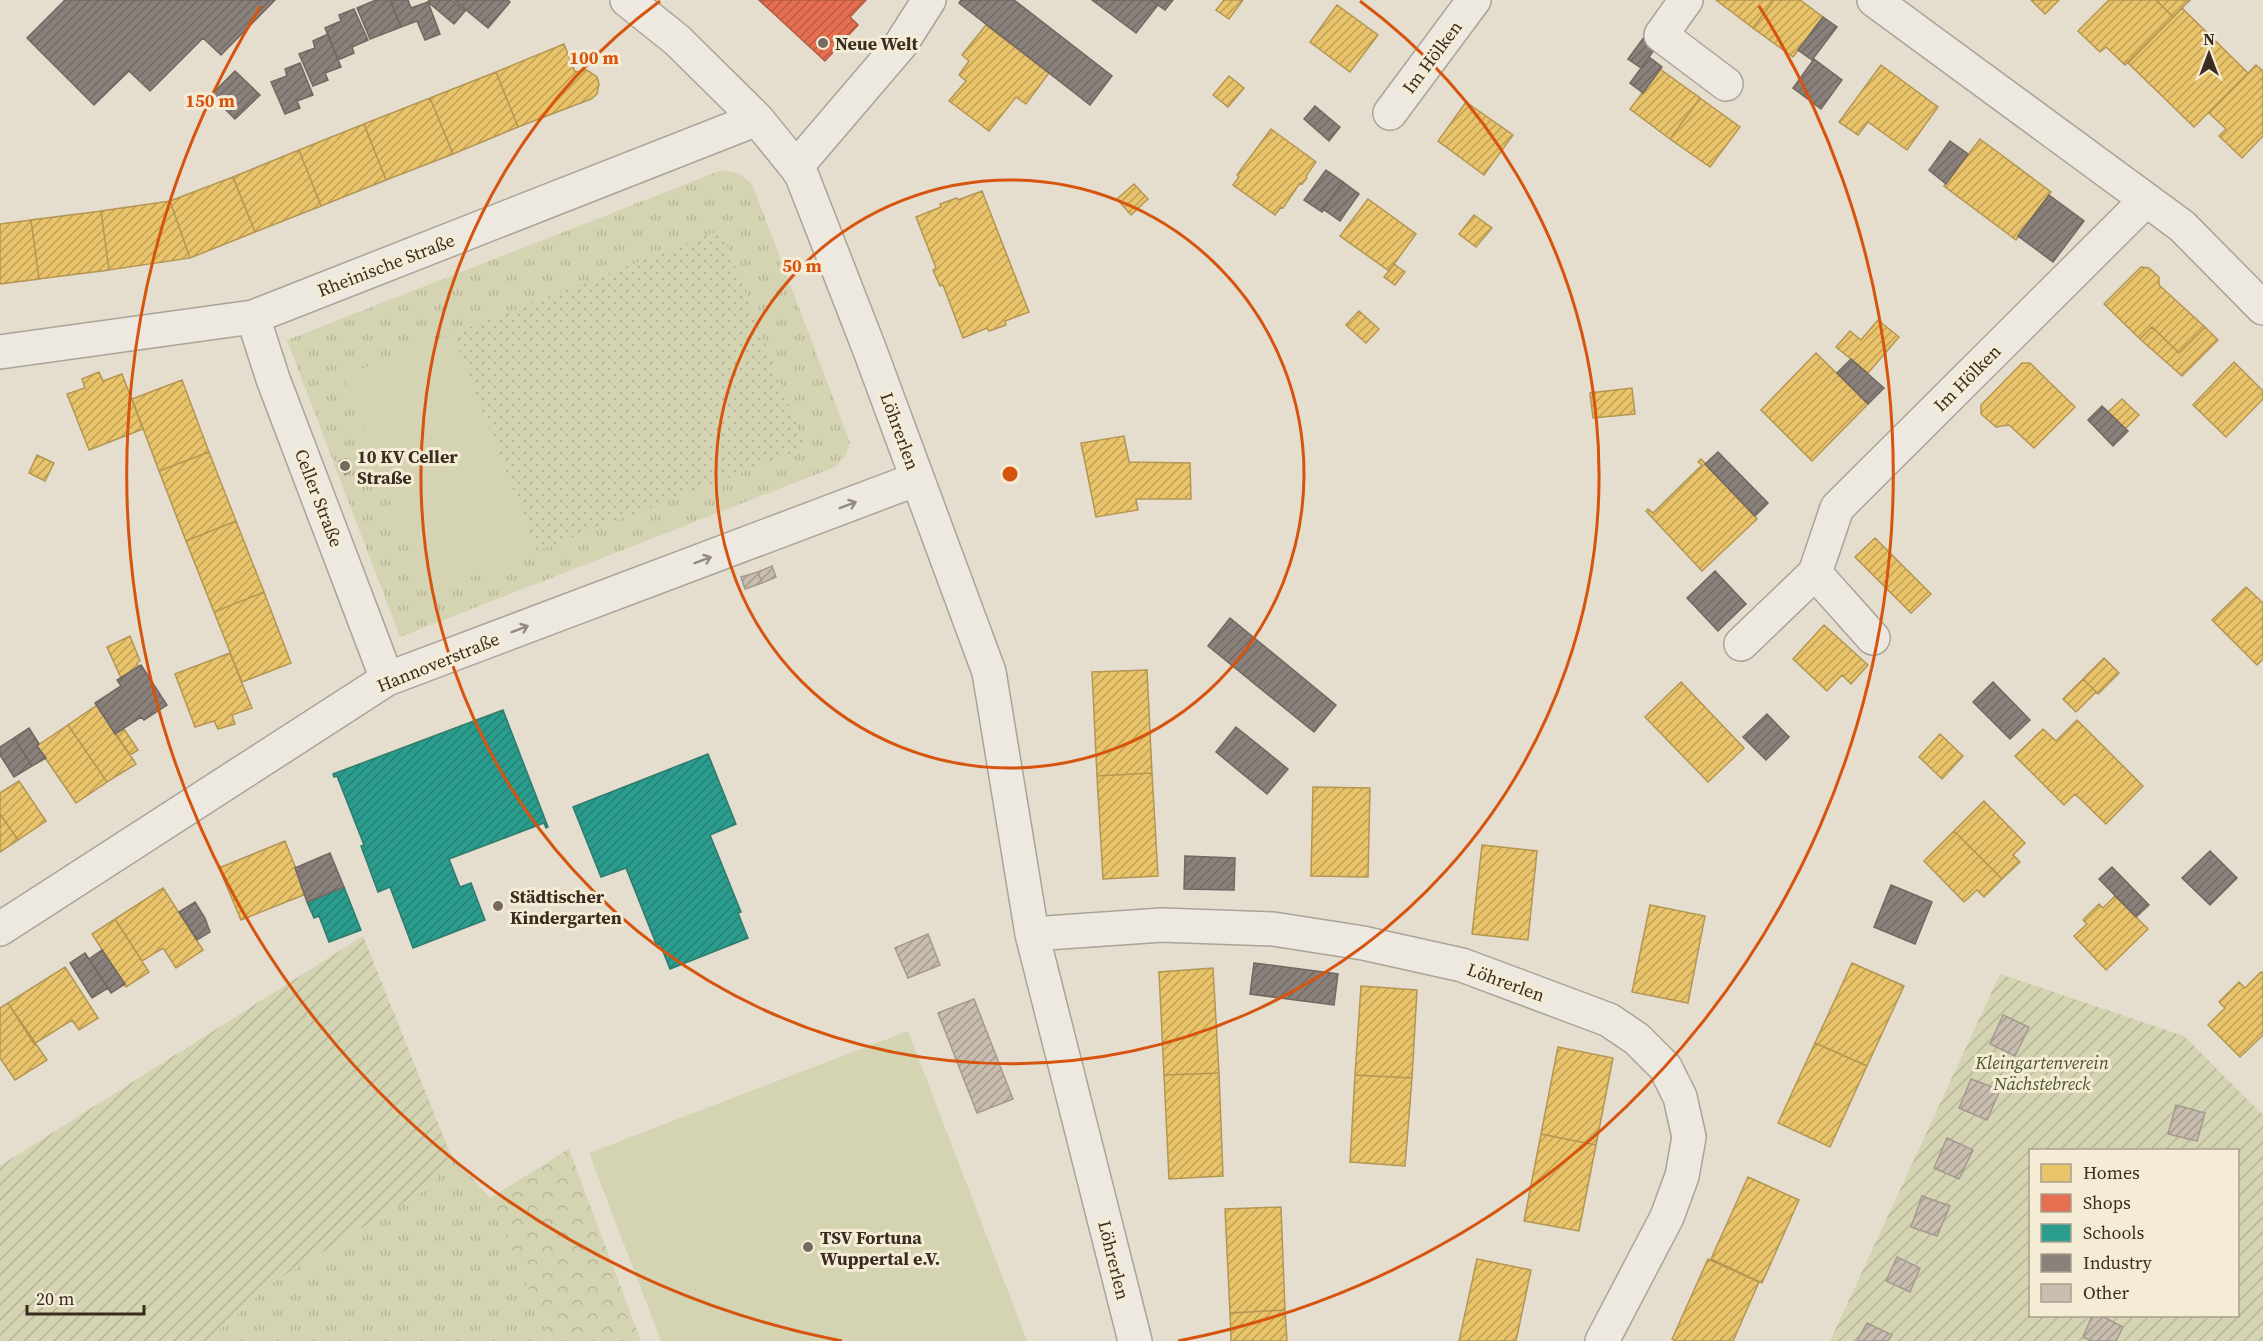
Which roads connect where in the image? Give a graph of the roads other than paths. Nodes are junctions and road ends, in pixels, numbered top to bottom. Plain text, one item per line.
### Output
1 (627, 0) edge
2 (929, 0) edge
3 (1474, 0) edge
4 (1686, 0) edge
5 (1874, 0) edge
6 (1726, 84) dead end
7 (1390, 113) dead end
8 (757, 119) junction
9 (796, 167) junction
10 (2146, 200) junction
11 (2263, 308) edge
12 (253, 317) junction
13 (0, 352) edge
14 (917, 478) junction
15 (1815, 573) junction
16 (1873, 638) dead end
17 (1741, 644) dead end
18 (387, 679) junction
19 (0, 929) edge
20 (1032, 934) junction
21 (1135, 1341) edge
22 (1602, 1341) edge

1 - 8 street, Löhrerlen
2 - 9 street
3 - 7 street, Im Hölken
4 - 6 street
5 - 10 street
8 - 9 street, Löhrerlen
8 - 12 street, Rheinische Straße
9 - 14 street, Löhrerlen
10 - 11 street
10 - 15 street, Im Hölken
12 - 13 street, Rheinische Straße
12 - 18 street, Celler Straße
18 -> 14 street, Hannoverstraße
14 - 20 street, Löhrerlen
15 - 16 street
15 - 17 street, Im Hölken
18 - 19 street, Hannoverstraße
20 - 21 street, Löhrerlen
20 - 22 street, Löhrerlen

